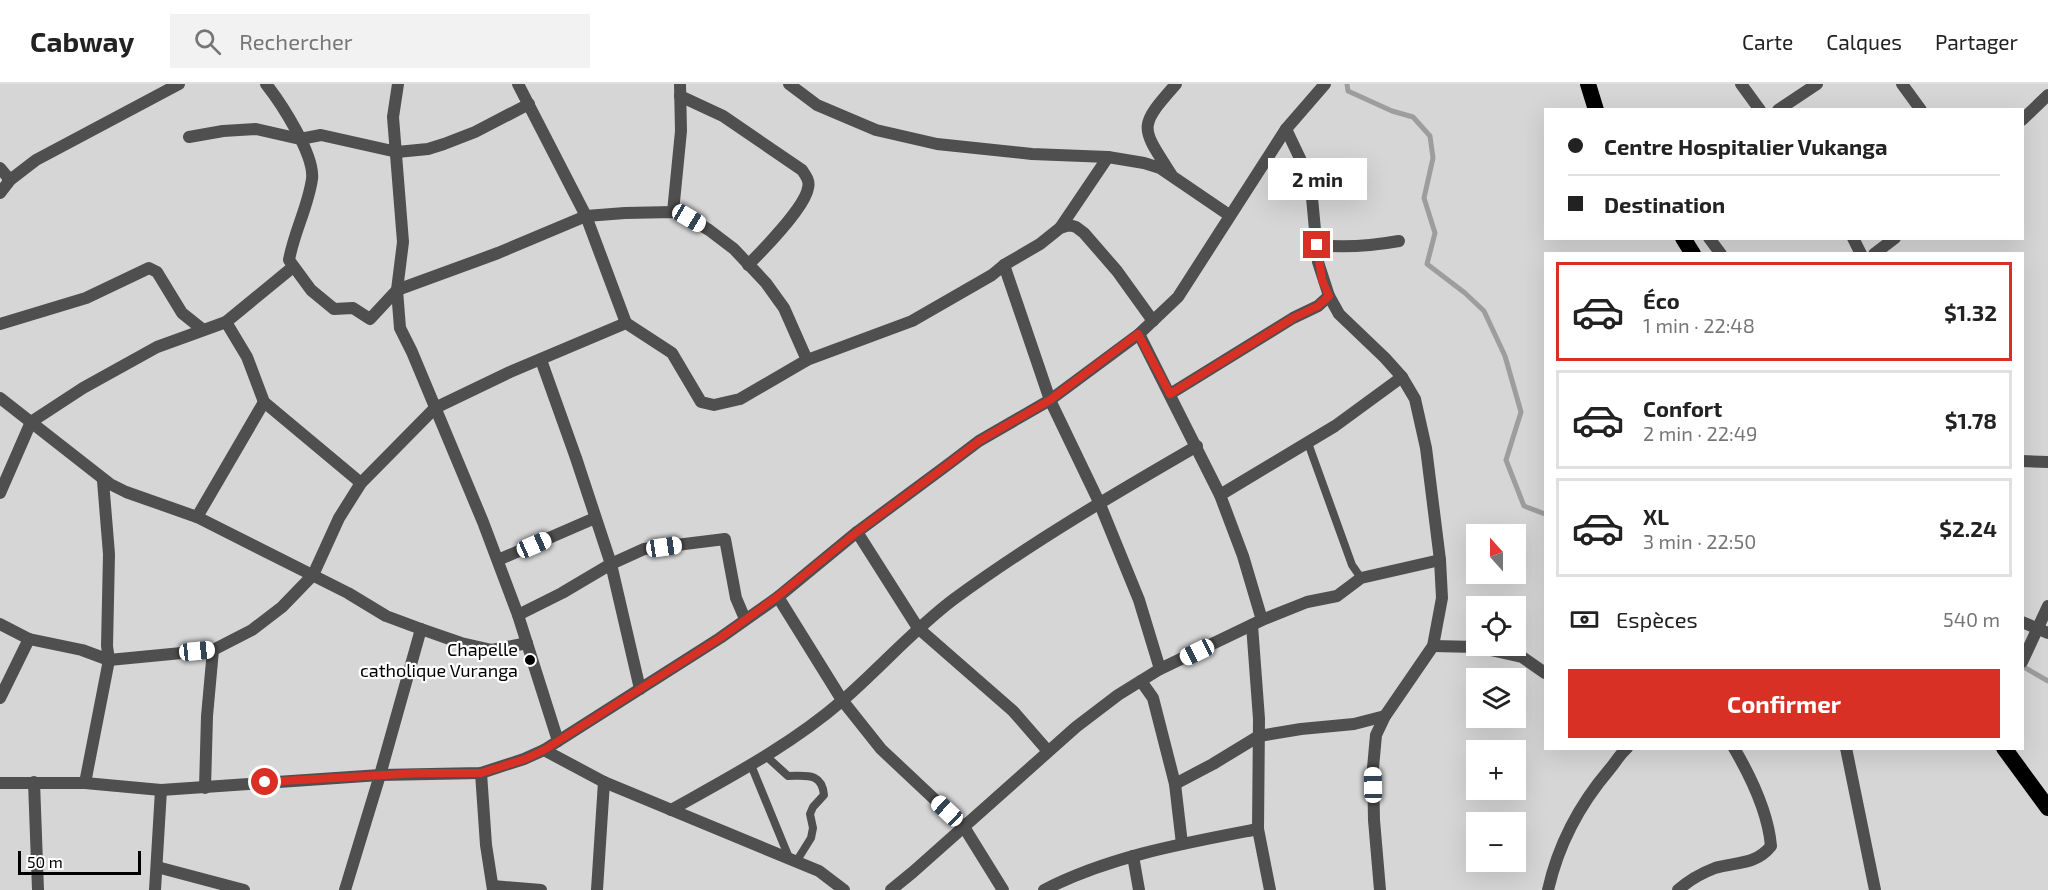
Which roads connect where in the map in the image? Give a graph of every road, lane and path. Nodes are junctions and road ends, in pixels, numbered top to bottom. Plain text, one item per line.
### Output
1 (179, 84) edge
2 (266, 84) edge
3 (398, 84) edge
4 (518, 84) edge
5 (789, 84) edge
6 (1176, 84) edge
7 (1325, 84) edge
8 (1588, 84) edge
9 (1741, 84) edge
10 (1817, 84) edge
11 (1902, 84) edge
12 (680, 90) edge
13 (2048, 95) edge
14 (529, 104) junction
15 (1595, 108) edge
16 (1759, 108) edge
17 (1781, 108) edge
18 (1920, 108) edge
19 (2024, 118) edge
20 (1286, 129) junction
21 (189, 137) dead end
22 (300, 139) junction
23 (397, 152) junction
24 (1108, 157) junction
25 (0, 168) edge
26 (1173, 177) junction
27 (10, 180) junction
28 (0, 193) edge
29 (673, 212) junction
30 (1229, 215) junction
31 (586, 216) junction
32 (1060, 228) junction
33 (1892, 240) edge
34 (1399, 241) dead end
35 (1317, 245) junction
36 (1877, 252) edge
37 (748, 265) junction
38 (1004, 265) junction
39 (293, 267) junction
40 (397, 290) junction
41 (1329, 296) junction
42 (1153, 321) junction
43 (226, 322) junction
44 (626, 323) junction
45 (0, 324) edge
46 (202, 329) junction
47 (1138, 334) junction
48 (541, 360) junction
49 (807, 360) junction
50 (1402, 377) junction
51 (1170, 394) junction
52 (0, 398) edge
53 (1050, 400) junction
54 (264, 402) junction
55 (435, 408) junction
56 (31, 422) junction
57 (1308, 443) junction
58 (1197, 446) junction
59 (2024, 461) edge
60 (2048, 462) edge
61 (103, 481) junction
62 (362, 483) junction
63 (0, 493) edge
64 (1220, 495) junction
65 (1099, 502) junction
66 (197, 517) junction
67 (595, 518) junction
68 (857, 532) junction
69 (498, 560) junction
70 (1440, 560) junction
71 (611, 564) junction
72 (313, 575) junction
73 (1361, 578) junction
74 (777, 597) junction
75 (2048, 606) edge
76 (518, 615) junction
77 (745, 619) junction
78 (1257, 623) junction
79 (2024, 623) edge
80 (0, 624) edge
81 (918, 628) junction
82 (421, 629) junction
83 (2048, 633) edge
84 (29, 639) junction
85 (527, 644) junction
86 (1433, 646) junction
87 (213, 650) junction
88 (2024, 658) edge
89 (109, 660) junction
90 (1160, 669) junction
91 (1544, 672) edge
92 (1141, 681) junction
93 (640, 689) junction
94 (0, 698) edge
95 (842, 700) junction
96 (1385, 716) junction
97 (1258, 736) junction
98 (558, 741) junction
99 (544, 750) junction
100 (1047, 750) junction
101 (1626, 750) edge
102 (1735, 750) edge
103 (1846, 750) edge
104 (2005, 750) edge
105 (766, 756) junction
106 (751, 765) junction
107 (481, 773) junction
108 (380, 775) junction
109 (34, 782) junction
110 (604, 782) junction
111 (0, 783) edge
112 (85, 783) junction
113 (1176, 784) junction
114 (205, 788) junction
115 (161, 790) junction
116 (2048, 808) edge
117 (671, 810) junction
118 (964, 827) junction
119 (1258, 829) junction
120 (1182, 844) junction
121 (1133, 856) junction
122 (793, 861) junction
123 (157, 867) junction
124 (493, 888) edge
125 (38, 890) edge
126 (155, 890) edge
127 (244, 890) edge
128 (345, 890) edge
129 (540, 890) edge
130 (597, 890) edge
131 (844, 890) edge
132 (891, 890) edge
133 (1003, 890) edge
134 (1044, 890) edge
135 (1139, 890) edge
136 (1270, 890) edge
137 (1380, 890) edge
138 (1548, 890) edge
139 (1678, 890) edge
140 (1875, 890) edge

1 - 27 street
2 - 22 street
3 - 23 street
4 - 14 street
5 - 24 street
6 - 26 street
7 - 20 street
8 - 15 highway
9 - 16 street
10 - 17 street
11 - 18 street
12 - 29 street
12 - 37 street
13 - 19 street
14 - 23 street
14 - 31 street
20 - 30 street
20 - 35 street
21 - 22 street
22 - 23 street
22 - 39 street
23 - 40 street
24 - 26 street
24 - 32 street
25 - 27 street
26 - 30 street
27 - 28 street
29 - 31 street
29 - 37 street
30 - 42 street
31 - 40 street
31 - 44 street
32 - 38 street
32 - 42 street
33 - 36 street
34 - 35 street
35 - 41 street
37 - 49 street
38 - 49 street
38 - 53 street
39 - 40 street
39 - 43 street
40 - 55 street
41 - 50 street
41 - 51 street
42 - 47 street
43 - 46 street
43 - 54 street
44 - 48 street
44 - 49 street
45 - 46 street
46 - 56 street
47 - 51 street
47 - 53 street
48 - 55 street
48 - 67 street
50 - 57 street
50 - 70 street
51 - 58 street
52 - 56 street
53 - 65 street
53 - 68 street
54 - 62 street
54 - 66 street
55 - 62 street
55 - 69 street
56 - 61 street
56 - 63 street
57 - 64 street
57 - 73 lane
58 - 64 street
58 - 65 street
59 - 60 street
61 - 66 street
61 - 89 street
62 - 72 street
64 - 78 street
65 - 81 street
65 - 90 street
66 - 72 street
67 - 69 street
67 - 71 street
68 - 74 street
68 - 81 street
69 - 76 street
70 - 73 street
70 - 86 street
71 - 76 street
71 - 77 street
71 - 93 street
72 - 82 street
72 - 87 street
73 - 78 street
74 - 77 street
74 - 95 street
75 - 88 street
76 - 85 street
77 - 93 street
78 - 90 street
78 - 97 street
79 - 83 street
80 - 84 street
81 - 95 street
81 - 100 street
82 - 85 street
82 - 108 street
84 - 89 street
84 - 94 street
85 - 98 street
86 - 91 street
86 - 96 street
87 - 89 street
87 - 114 street
89 - 112 street
90 - 92 street
92 - 100 street
92 - 113 street
93 - 98 street
95 - 105 street
95 - 118 street
96 - 97 street
96 - 137 street
97 - 113 street
97 - 119 street
98 - 99 street
99 - 107 street
99 - 110 street
100 - 118 street
101 - 138 street
102 - 139 street
103 - 140 street
104 - 116 highway
105 - 106 street
105 - 122 lane
106 - 117 street
106 - 122 lane
107 - 108 street
107 - 124 street
108 - 114 street
108 - 128 street
109 - 111 street
109 - 112 street
109 - 125 street
110 - 117 street
110 - 130 street
112 - 115 street
113 - 120 street
114 - 115 street
115 - 123 street
117 - 122 street
118 - 132 street
118 - 133 street
119 - 120 street
119 - 136 street
120 - 121 street
121 - 134 street
121 - 135 street
122 - 131 street
123 - 126 street
123 - 127 street
124 - 129 street

